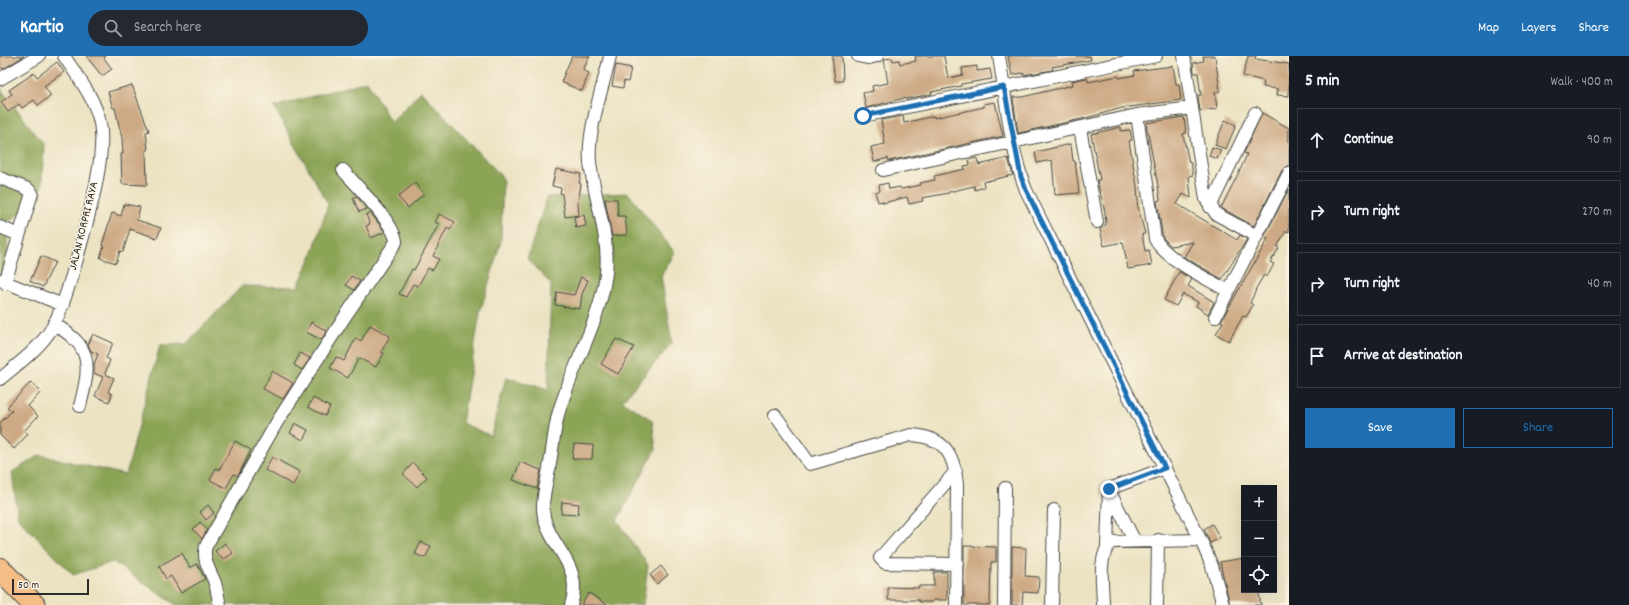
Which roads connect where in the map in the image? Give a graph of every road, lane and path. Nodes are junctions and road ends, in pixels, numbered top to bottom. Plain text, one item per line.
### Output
1 (39, 56) edge
2 (64, 56) edge
3 (610, 56) edge
4 (858, 56) edge
5 (877, 56) edge
6 (999, 56) edge
7 (1156, 56) edge
8 (1184, 56) edge
9 (0, 79) edge
10 (1004, 87) junction
11 (1192, 108) junction
12 (1255, 113) dead end
13 (1137, 115) junction
14 (863, 116) dead end
15 (1080, 128) junction
16 (1014, 142) junction
17 (343, 170) dead end
18 (883, 170) dead end
19 (1289, 173) edge
20 (0, 178) edge
21 (1210, 207) junction
22 (1097, 222) dead end
23 (0, 227) edge
24 (19, 235) junction
25 (1257, 236) junction
26 (3, 282) edge
27 (1228, 291) junction
28 (63, 305) junction
29 (1215, 317) dead end
30 (54, 323) junction
31 (0, 379) edge
32 (80, 406) dead end
33 (775, 415) dead end
34 (1165, 468) junction
35 (956, 471) junction
36 (1005, 488) dead end
37 (1109, 489) junction
38 (1054, 510) dead end
39 (1134, 540) junction
40 (1158, 540) junction
41 (1200, 540) junction
42 (1107, 547) junction
43 (957, 564) junction
44 (0, 569) edge
45 (34, 605) edge
46 (220, 605) edge
47 (571, 605) edge
48 (956, 605) edge
49 (1004, 605) edge
50 (1052, 605) edge
51 (1104, 605) edge
52 (1157, 605) edge
53 (1224, 605) edge

1 - 9 street
2 - 28 street, JALAN KORPRI RAYA
3 - 47 street
4 - 5 street
6 - 10 street
7 - 10 street
8 - 11 street
10 - 14 street
10 - 16 street
11 - 13 street
11 - 21 street
12 - 21 street
13 - 15 street
13 - 27 street
15 - 16 street
15 - 22 street
16 - 18 street
16 - 34 street
17 - 46 street
19 - 25 street
20 - 24 street
21 - 25 street
23 - 24 street
24 - 26 street
25 - 27 street
26 - 28 street
27 - 29 street
28 - 30 street, JALAN KORPRI RAYA
30 - 31 street, JALAN KORPRI RAYA
30 - 32 street
33 - 35 street
34 - 37 street
34 - 41 street
35 - 43 street
35 - 43 street
36 - 49 street
37 - 39 street
37 - 42 street
38 - 50 street
39 - 40 street
39 - 42 street
40 - 41 street
40 - 52 street
41 - 53 street
42 - 51 street
43 - 48 street
44 - 45 highway

